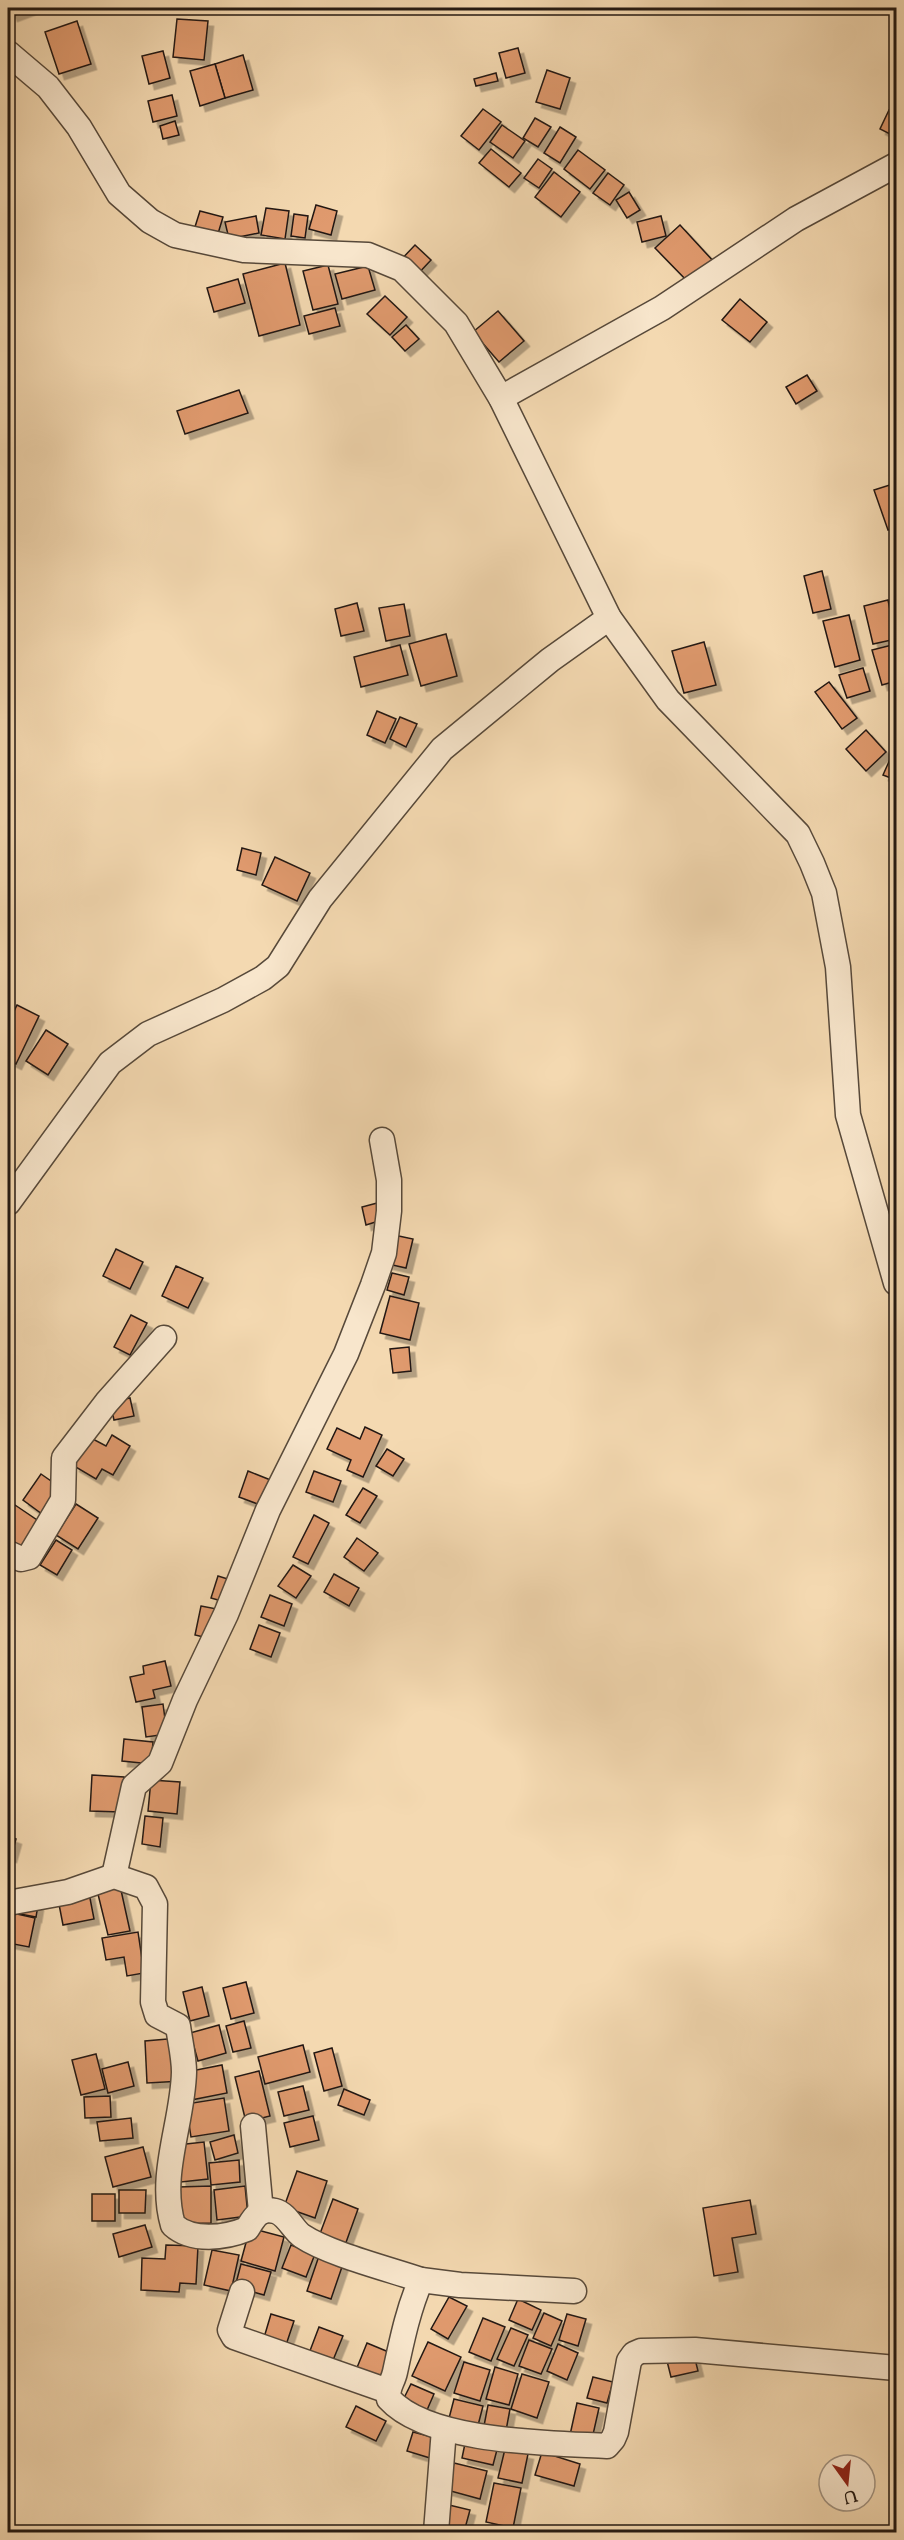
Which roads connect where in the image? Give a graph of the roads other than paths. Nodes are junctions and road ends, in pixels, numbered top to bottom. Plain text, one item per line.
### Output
1 (8, 53) edge
2 (897, 165) edge
3 (501, 398) junction
4 (609, 618) junction
5 (382, 1140) dead end
6 (8, 1203) edge
7 (897, 1283) edge
8 (164, 1338) dead end
9 (8, 1553) edge
10 (114, 1876) junction
11 (8, 1903) edge
12 (253, 2126) dead end
13 (261, 2212) junction
14 (421, 2280) junction
15 (574, 2291) dead end
16 (242, 2292) dead end
17 (897, 2368) edge
18 (388, 2391) junction
19 (444, 2429) junction
20 (436, 2532) edge

1 - 3 street
2 - 3 street
3 - 4 street
4 - 6 street
4 - 7 street
5 - 10 street
8 - 9 street
10 - 11 street
10 - 13 street
12 - 13 street
13 - 14 street
14 - 15 street
14 - 18 street
16 - 18 street
17 - 19 street
18 - 19 street
19 - 20 street

